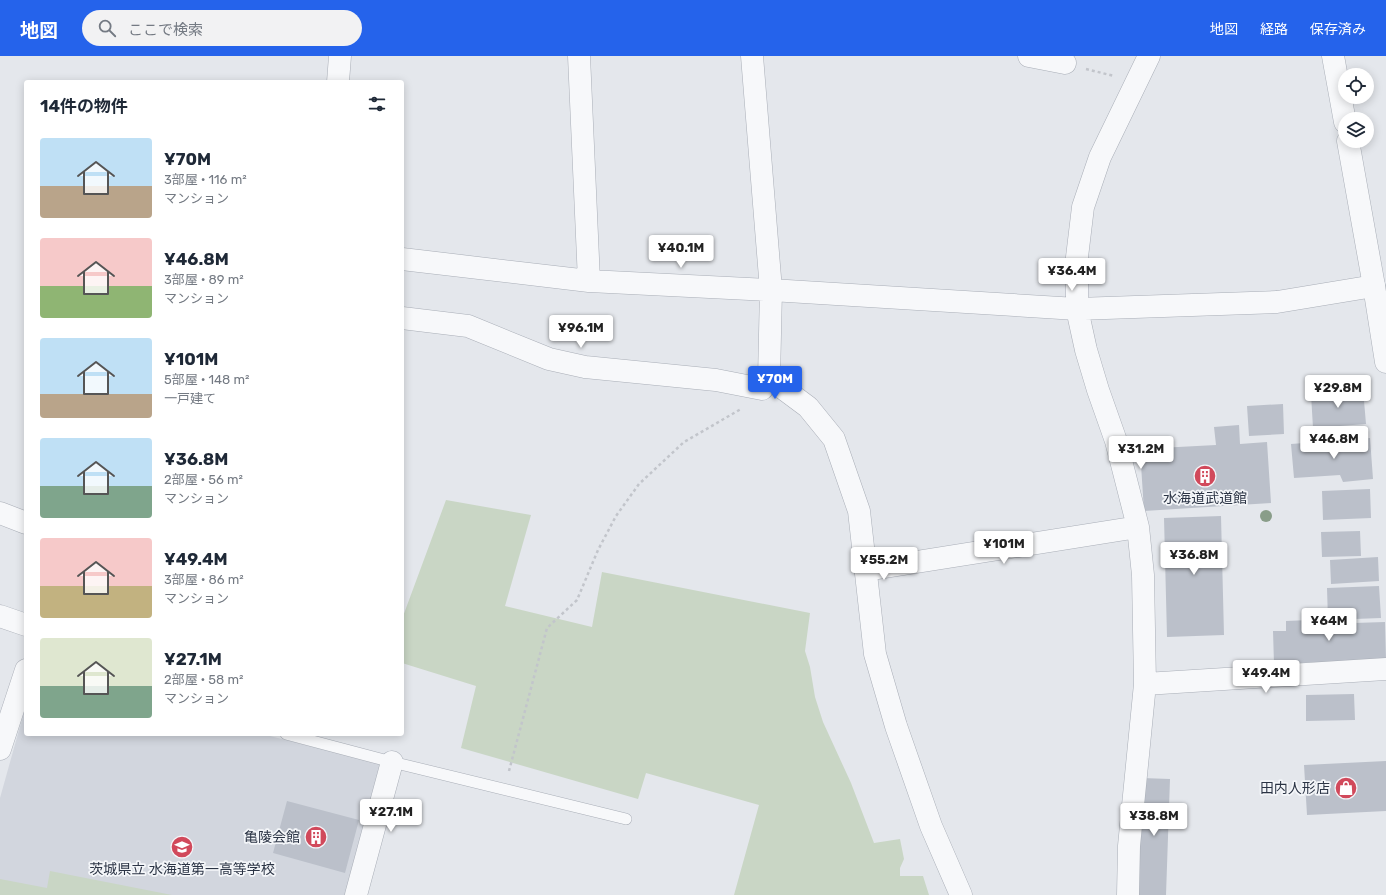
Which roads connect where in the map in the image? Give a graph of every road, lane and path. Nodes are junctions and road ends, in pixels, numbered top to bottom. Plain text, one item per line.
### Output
1 (340, 56) edge
2 (579, 56) edge
3 (752, 56) edge
4 (1029, 56) edge
5 (1149, 56) edge
6 (1333, 56) edge
7 (1065, 63) joint
8 (338, 80) edge
9 (1136, 82) junction
10 (1343, 112) edge
11 (1349, 148) edge
12 (404, 259) edge
13 (589, 281) junction
14 (1374, 286) junction
15 (771, 290) junction
16 (1077, 310) junction
17 (404, 318) edge
18 (1385, 353) edge
19 (761, 390) junction
20 (0, 513) edge
21 (24, 522) edge
22 (1138, 527) junction
23 (866, 570) junction
24 (0, 616) edge
25 (24, 624) edge
26 (1386, 669) edge
27 (24, 676) edge
28 (1145, 684) junction
29 (294, 736) edge
30 (0, 749) edge
31 (392, 762) junction
32 (504, 789) junction
33 (626, 819) dead end
34 (356, 895) edge
35 (961, 895) edge
36 (1128, 895) edge

1 - 8 street
2 - 13 street
3 - 15 street
4 - 7 street
5 - 9 street
6 - 10 street
7 - 9 path
9 - 16 street
11 - 14 street
12 - 13 street
13 - 15 street
14 - 16 street
14 - 18 street
15 - 16 street
15 - 19 street
16 - 22 street
17 - 19 street
19 - 23 street
19 - 32 path
20 - 21 street
22 - 23 street
22 - 28 street
23 - 35 street
24 - 25 street
26 - 28 street
27 - 30 street
28 - 36 street
29 - 31 lane
31 - 32 lane
31 - 34 street
32 - 33 lane

